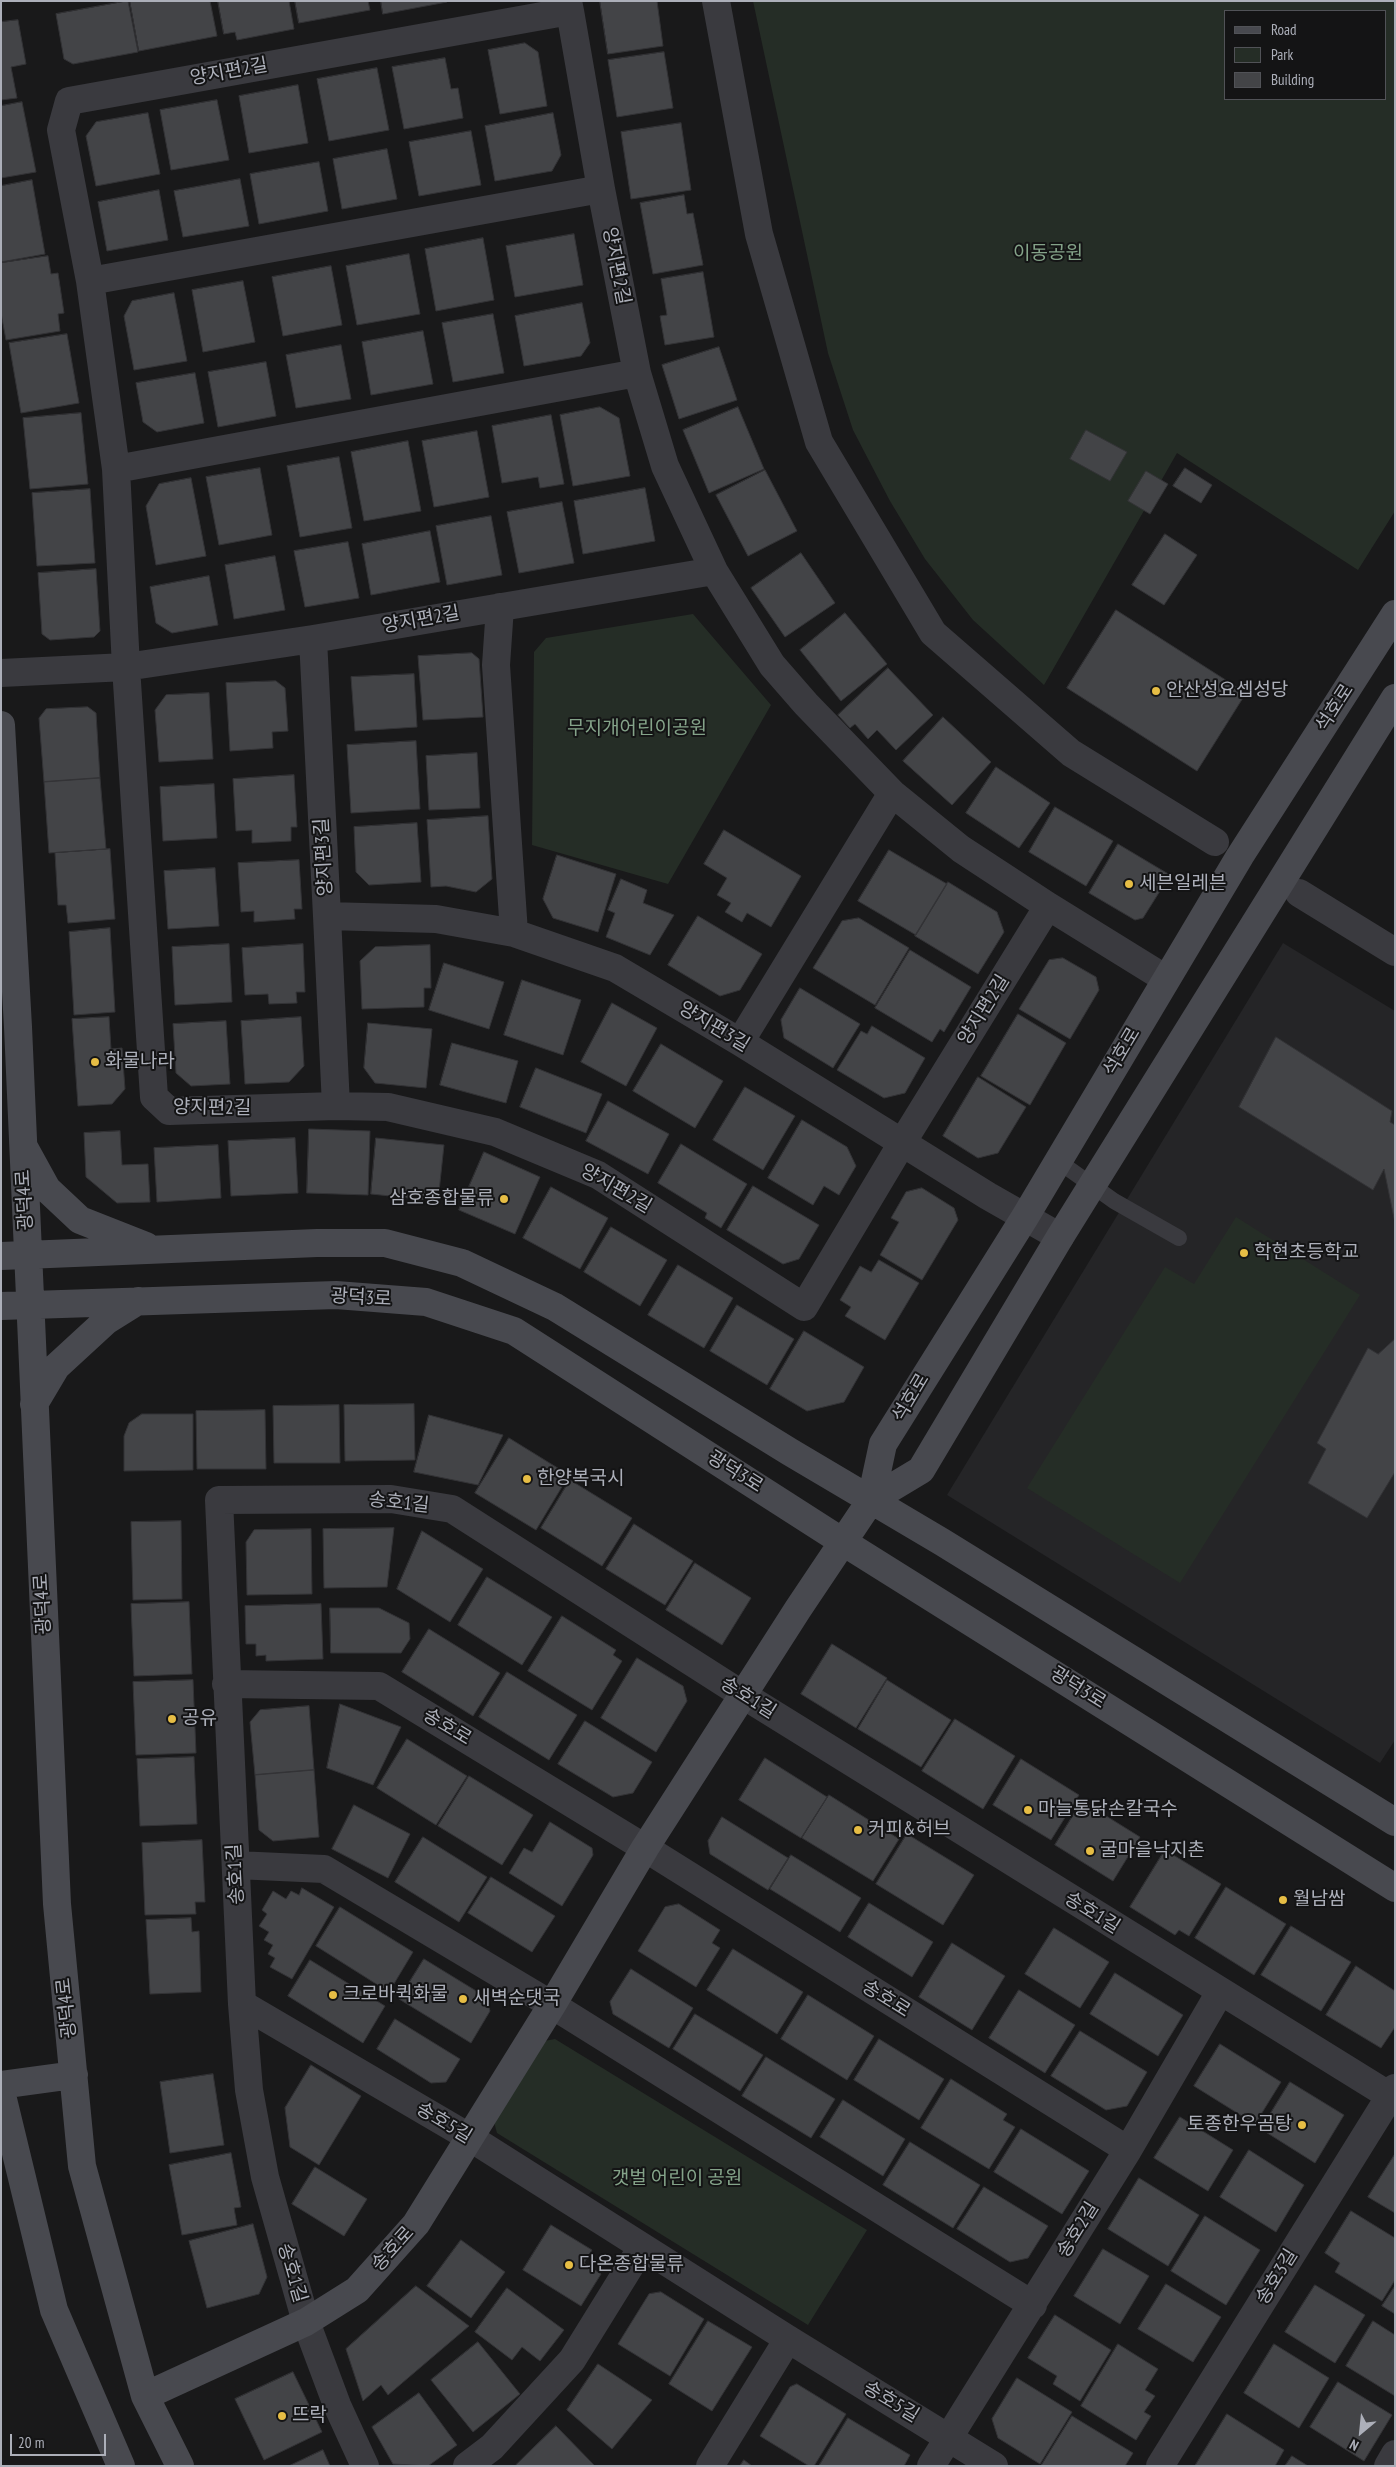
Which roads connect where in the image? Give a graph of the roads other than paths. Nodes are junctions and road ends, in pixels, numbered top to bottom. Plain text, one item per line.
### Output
1 (716, 1) edge
2 (569, 6) edge
3 (601, 189) junction
4 (90, 281) junction
5 (638, 373) junction
6 (116, 470) junction
7 (714, 570) junction
8 (500, 607) junction
9 (1395, 614) edge
10 (312, 639) junction
11 (126, 667) junction
12 (1, 674) edge
13 (1395, 698) edge
14 (1, 725) edge
15 (892, 793) junction
16 (1215, 842) dead end
17 (1299, 893) dead end
18 (1048, 906) junction
19 (327, 916) junction
20 (514, 933) junction
21 (1395, 952) edge
22 (1166, 979) junction
23 (740, 1042) junction
24 (336, 1106) junction
25 (902, 1143) junction
26 (22, 1146) junction
27 (1058, 1161) junction
28 (1092, 1185) junction
29 (1025, 1216) junction
30 (1060, 1237) junction
31 (1179, 1238) dead end
32 (155, 1250) junction
33 (14, 1256) edge
34 (138, 1301) junction
35 (30, 1305) junction
36 (1, 1306) edge
37 (34, 1404) junction
38 (871, 1500) junction
39 (843, 1542) junction
40 (226, 1684) junction
41 (743, 1695) junction
42 (1395, 1822) edge
43 (645, 1848) junction
44 (236, 1865) junction
45 (1395, 1888) edge
46 (1220, 1992) junction
47 (242, 2004) junction
48 (552, 2005) junction
49 (74, 2075) junction
50 (1, 2084) edge
51 (1, 2091) edge
52 (1393, 2094) edge
53 (469, 2138) junction
54 (1128, 2150) junction
55 (642, 2247) junction
56 (1033, 2305) junction
57 (306, 2322) junction
58 (788, 2339) junction
59 (145, 2396) junction
60 (949, 2438) junction
61 (1395, 2454) edge
62 (121, 2466) edge
63 (180, 2466) edge
64 (365, 2466) edge
65 (467, 2466) edge
66 (710, 2466) edge
67 (931, 2466) edge
68 (994, 2466) edge
69 (1160, 2466) edge
70 (1388, 2466) edge

1 - 16 street
2 - 3 street, 양지편2길
2 - 4 street, 양지편2길
3 - 4 street
3 - 5 street, 양지편2길
4 - 6 street, 양지편2길
5 - 6 street
5 - 7 street, 양지편2길
6 - 11 street, 양지편2길
7 - 8 street, 양지편2길
7 - 15 street, 양지편2길
8 - 10 street, 양지편2길
8 - 20 street
9 - 22 main road, 석호로
10 - 11 street, 양지편2길
10 - 19 street, 양지편3길
11 - 12 street, 양지편2길
11 - 24 street, 양지편2길
13 - 28 main road, 석호로
14 - 26 main road, 광덕4로
15 - 18 street, 양지편2길
15 - 23 street
17 - 21 street
18 - 22 street
18 - 25 street, 양지편2길
19 - 20 street, 양지편3길
19 - 24 street
20 - 23 street, 양지편3길
22 - 27 main road, 석호로
23 - 25 street, 양지편3길
24 - 25 street, 양지편2길
25 - 29 street, 양지편3길
26 - 32 main road
26 - 33 main road, 광덕4로
27 - 28 lane
27 - 29 main road, 석호로
28 - 30 main road, 석호로
28 - 31 lane
29 - 30 street, 양지편3길
29 - 38 main road, 석호로
30 - 38 main road, 석호로
32 - 33 main road
32 - 38 main road
33 - 35 main road, 광덕4로
34 - 35 main road, 광덕3로
34 - 37 main road
34 - 39 main road, 광덕3로
35 - 36 main road, 광덕3로
35 - 37 main road, 광덕4로
37 - 49 main road, 광덕4로
38 - 39 main road, 석호로
38 - 42 main road
39 - 41 main road, 송호로
39 - 45 main road, 광덕3로
40 - 41 street, 송호1길
40 - 43 street, 송호로
40 - 44 street, 송호1길
41 - 43 main road, 송호로
41 - 46 street, 송호1길
43 - 48 main road, 송호로
43 - 54 street, 송호로
44 - 47 street, 송호1길
44 - 48 street
46 - 52 street, 송호1길
46 - 54 street, 송호2길
47 - 53 street, 송호5길
47 - 57 street, 송호1길
48 - 53 main road, 송호로
48 - 56 street
49 - 50 main road
49 - 59 main road, 광덕4로
51 - 62 main road
52 - 69 street, 송호3길
53 - 55 street, 송호5길
53 - 57 main road, 송호로
54 - 56 street, 송호2길
55 - 58 street, 송호5길
55 - 65 street
56 - 60 street, 송호2길
57 - 59 main road, 송호로
57 - 64 street, 송호1길
58 - 60 street, 송호5길
58 - 66 street
59 - 63 main road, 광덕4로
60 - 67 street, 송호2길
60 - 68 street, 송호5길
61 - 70 street

